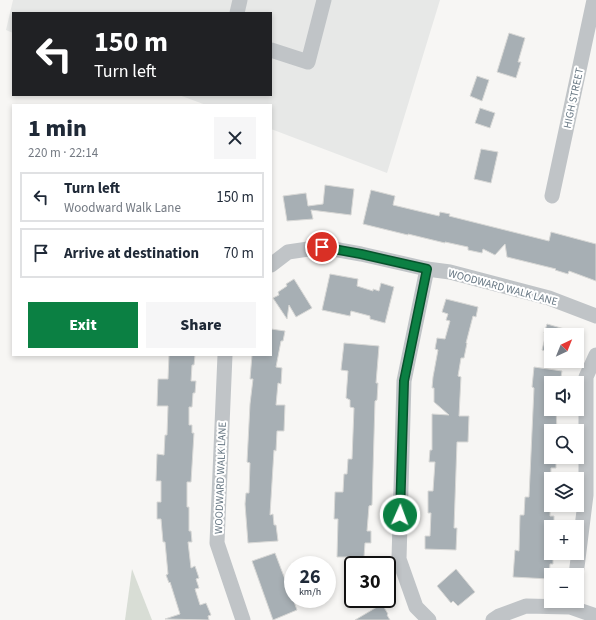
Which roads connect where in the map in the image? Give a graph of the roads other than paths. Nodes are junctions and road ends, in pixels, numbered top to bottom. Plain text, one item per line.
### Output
1 (240, 0) edge
2 (324, 0) edge
3 (594, 0) edge
4 (237, 12) edge
5 (272, 50) edge
6 (552, 196) dead end
7 (272, 264) edge
8 (427, 269) junction
9 (596, 316) edge
10 (596, 355) edge
11 (225, 356) edge
12 (577, 568) edge
13 (544, 605) edge
14 (579, 608) edge
15 (596, 616) edge
16 (243, 620) edge
17 (429, 620) edge
18 (493, 620) edge

1 - 4 street
2 - 5 street
3 - 6 street, HIGH STREET
7 - 8 street, WOODWARD WALK LANE
8 - 9 street, WOODWARD WALK LANE
8 - 17 street
10 - 12 street
11 - 16 street, WOODWARD WALK LANE
13 - 18 street
14 - 15 street

